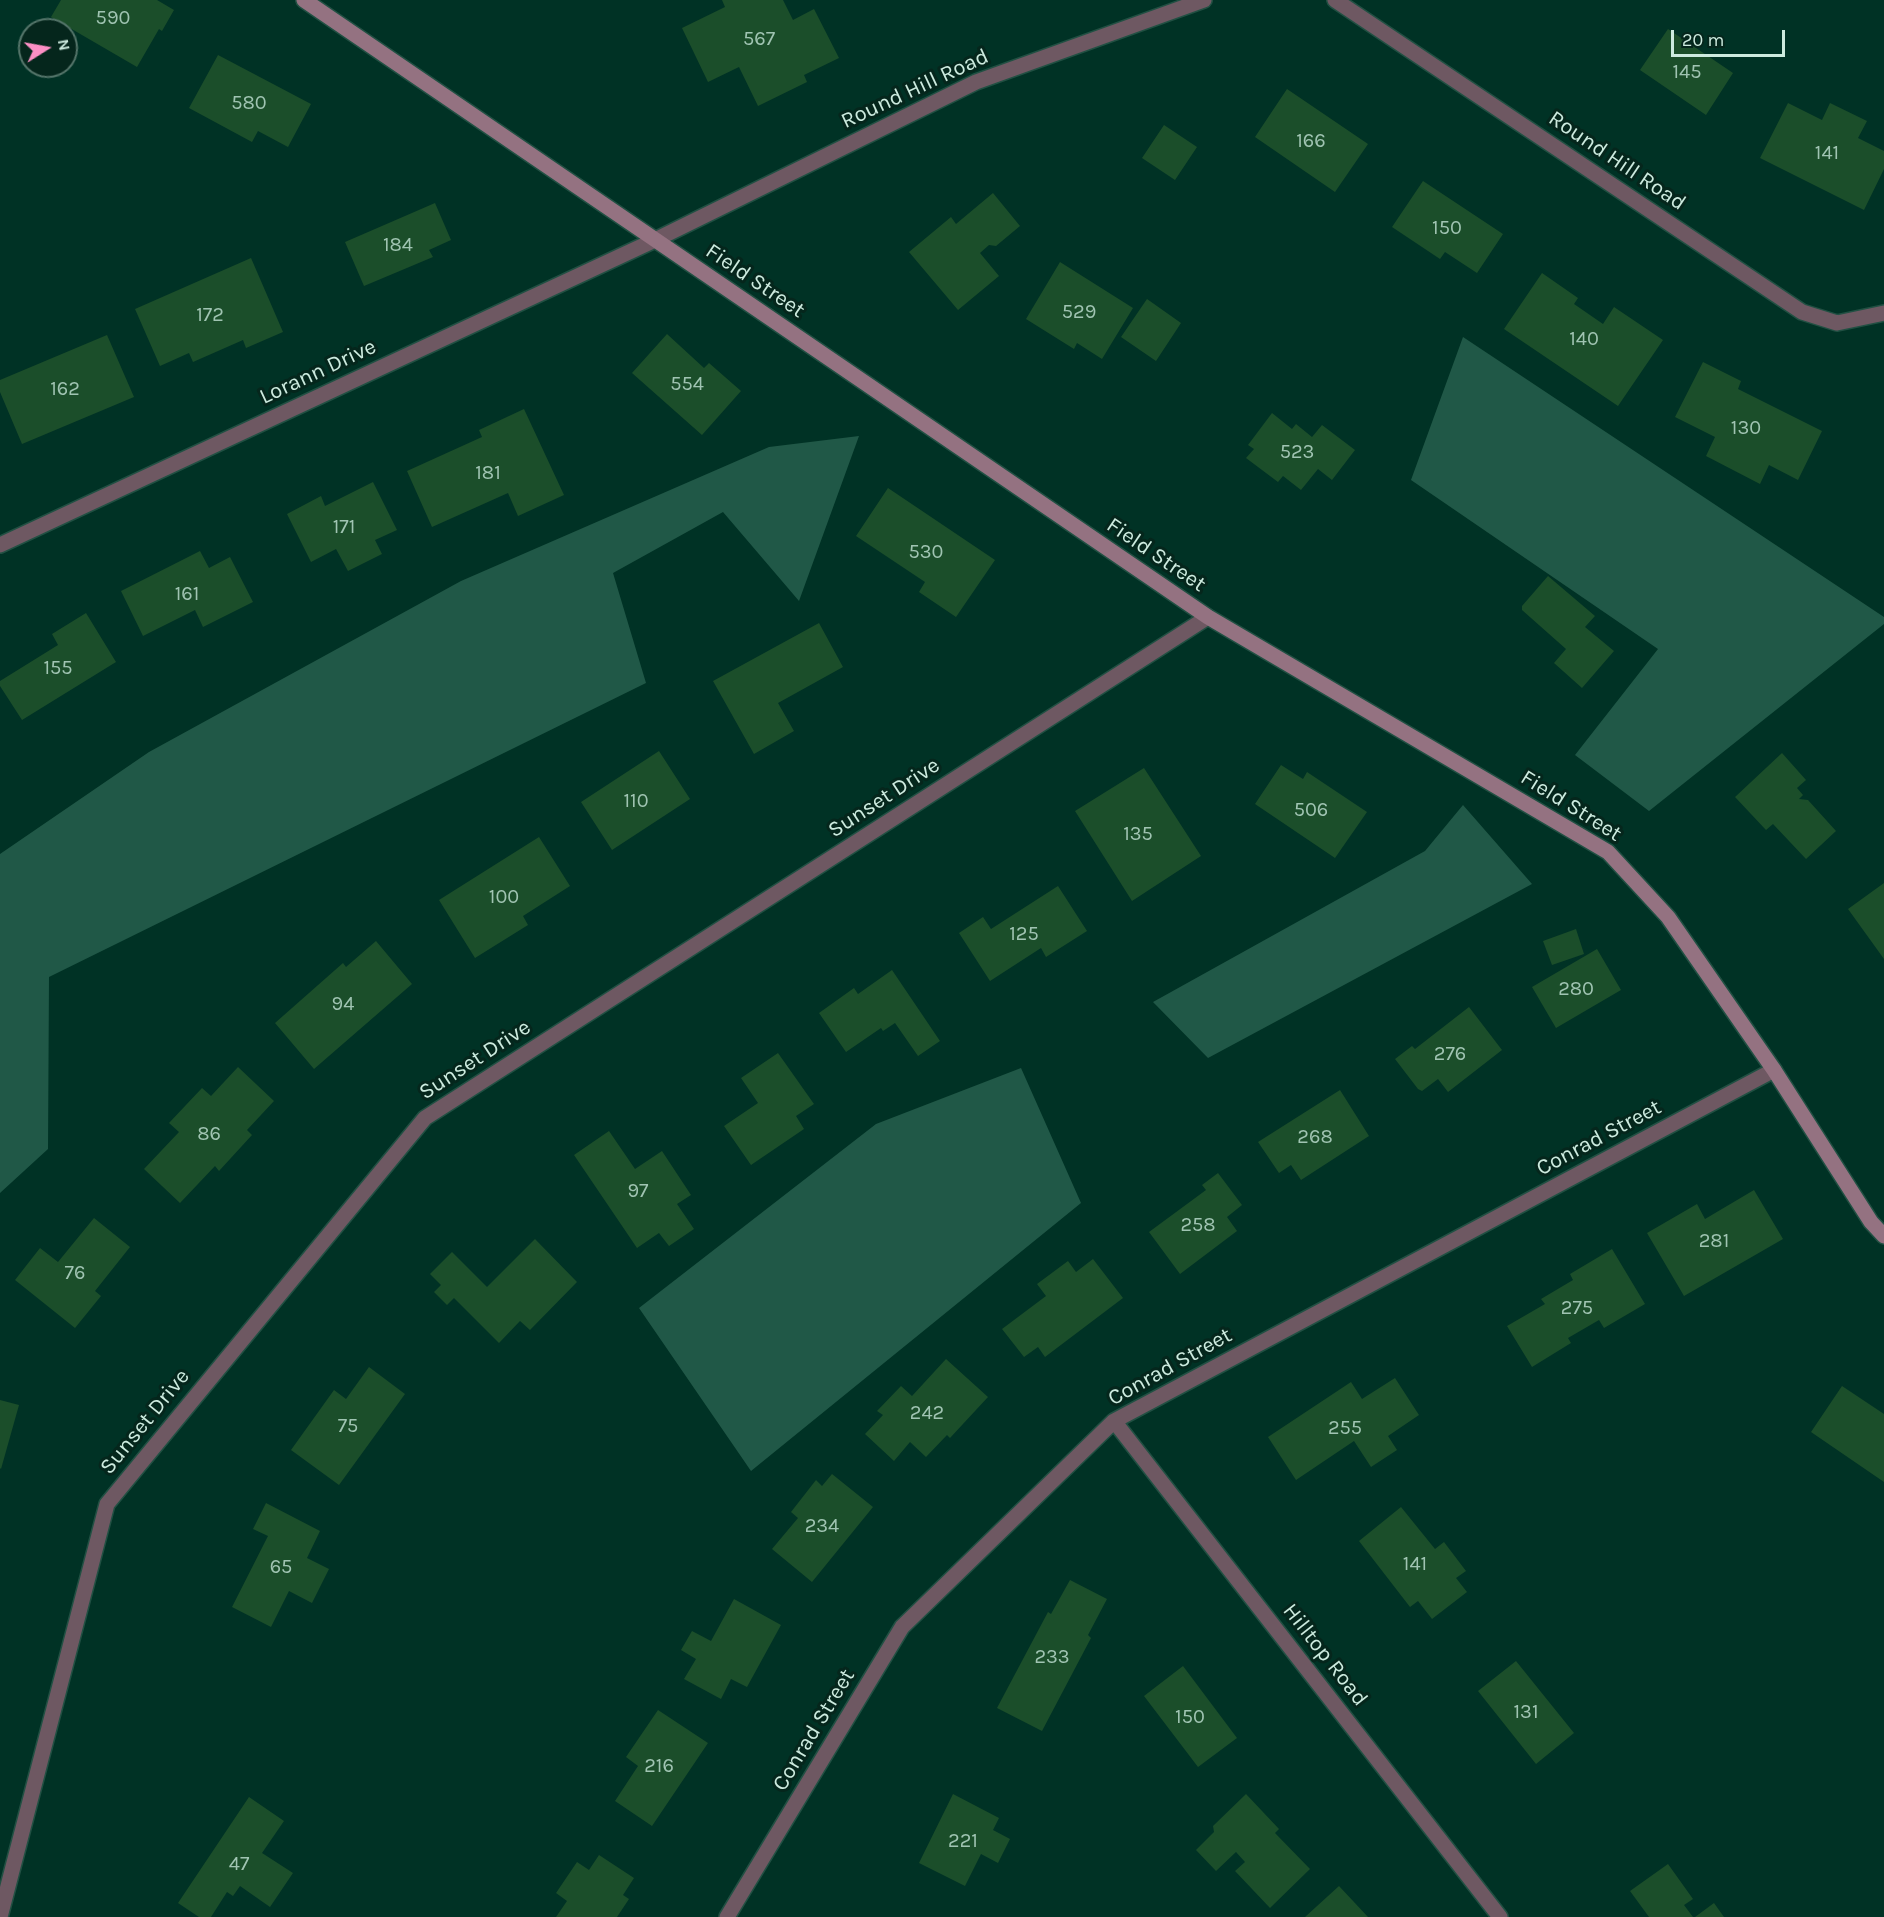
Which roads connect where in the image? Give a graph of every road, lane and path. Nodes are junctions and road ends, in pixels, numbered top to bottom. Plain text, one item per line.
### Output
1 (304, 0) edge
2 (1204, 0) edge
3 (1335, 0) edge
4 (655, 240) junction
5 (1884, 313) edge
6 (0, 545) edge
7 (1208, 617) junction
8 (1774, 1070) junction
9 (1884, 1236) edge
10 (1114, 1421) junction
11 (0, 1917) edge
12 (727, 1917) edge
13 (1500, 1917) edge

1 - 4 street, Field Street
2 - 4 street, Round Hill Road
3 - 5 street, Round Hill Road
4 - 6 street, Lorann Drive
4 - 7 street, Field Street
7 - 8 street, Field Street
7 - 11 street, Sunset Drive
8 - 9 street, Field Street
8 - 10 street, Conrad Street
10 - 12 street, Conrad Street
10 - 13 street, Hilltop Road

